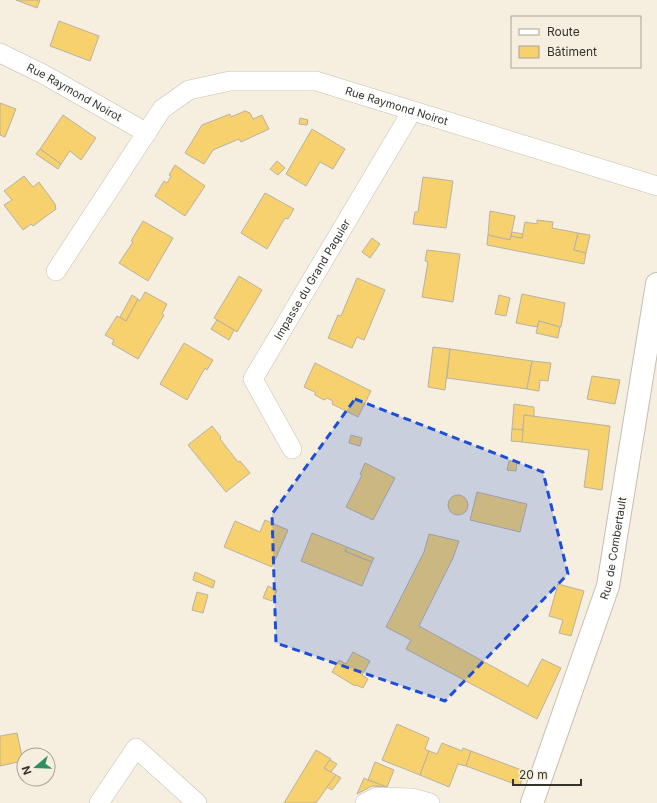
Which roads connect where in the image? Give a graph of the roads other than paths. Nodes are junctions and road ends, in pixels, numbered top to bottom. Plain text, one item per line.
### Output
1 (0, 53) edge
2 (412, 111) junction
3 (147, 132) junction
4 (657, 186) edge
5 (56, 271) dead end
6 (657, 284) edge
7 (292, 449) dead end
8 (99, 803) edge
9 (197, 803) edge
10 (364, 803) edge
11 (430, 803) edge
12 (532, 803) edge

1 - 3 street, Rue Raymond Noirot
2 - 3 street, Rue Raymond Noirot
2 - 4 street, Rue Raymond Noirot
2 - 7 street, Impasse du Grand Paquier
3 - 5 street, Rue Raymond Noirot
6 - 12 street, Rue de Combertault
8 - 9 street
10 - 11 street

